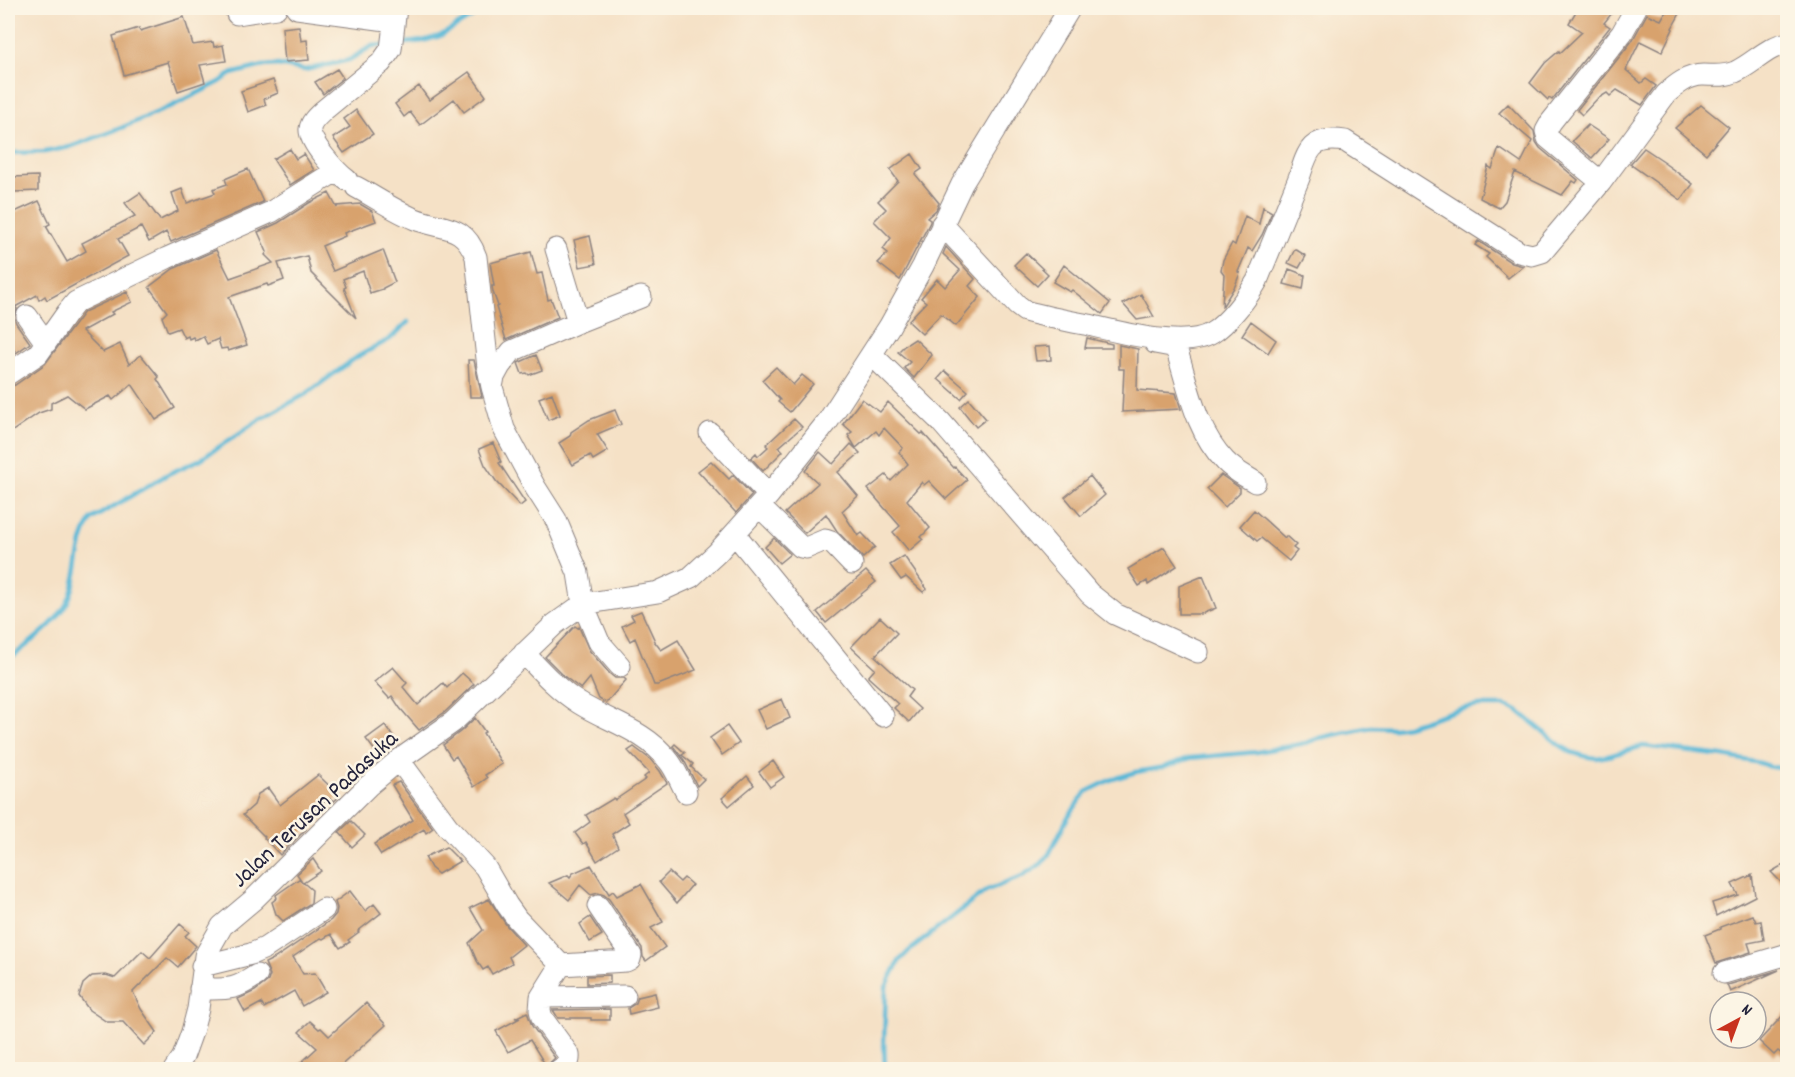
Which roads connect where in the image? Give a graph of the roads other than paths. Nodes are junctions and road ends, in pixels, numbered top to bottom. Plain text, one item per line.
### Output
1 (276, 8) edge
2 (297, 8) edge
3 (1070, 8) edge
4 (1636, 8) edge
5 (237, 14) dead end
6 (395, 14) edge
7 (1788, 43) edge
8 (347, 180) junction
9 (1601, 182) junction
10 (942, 224) junction
11 (556, 249) dead end
12 (641, 297) dead end
13 (27, 316) dead end
14 (578, 322) junction
15 (1151, 338) junction
16 (46, 343) junction
17 (872, 355) junction
18 (8, 374) edge
19 (492, 387) junction
20 (710, 433) dead end
21 (1255, 482) dead end
22 (764, 500) junction
23 (735, 534) junction
24 (852, 564) dead end
25 (583, 604) junction
26 (1198, 652) dead end
27 (524, 653) junction
28 (620, 666) dead end
29 (883, 716) dead end
30 (399, 760) junction
31 (686, 792) dead end
32 (598, 906) dead end
33 (324, 909) dead end
34 (1788, 954) edge
35 (561, 965) junction
36 (202, 966) junction
37 (1724, 973) dead end
38 (257, 975) dead end
39 (200, 989) junction
40 (625, 996) dead end
41 (541, 997) junction
42 (174, 1070) edge
43 (559, 1070) edge

1 - 5 street
2 - 6 street
3 - 10 street
4 - 9 street
6 - 8 street
7 - 9 street
8 - 16 street
8 - 19 street
9 - 15 street
10 - 15 street
10 - 17 street
11 - 14 street
12 - 14 street
13 - 16 street
14 - 19 street
15 - 21 street
16 - 18 street
17 - 22 street
17 - 26 street
19 - 25 street
20 - 22 street
22 - 23 street
22 - 24 street
23 - 25 street
23 - 29 street
25 - 27 street, Jalan Terusan Padasuka
25 - 28 street
27 - 30 street, Jalan Terusan Padasuka
27 - 31 street
30 - 35 street
30 - 36 street, Jalan Terusan Padasuka
32 - 35 street
33 - 36 street
34 - 37 street
35 - 41 street
36 - 39 street, Jalan Terusan Padasuka
38 - 39 street
39 - 42 street, Jalan Terusan Padasuka
40 - 41 street
41 - 43 street

